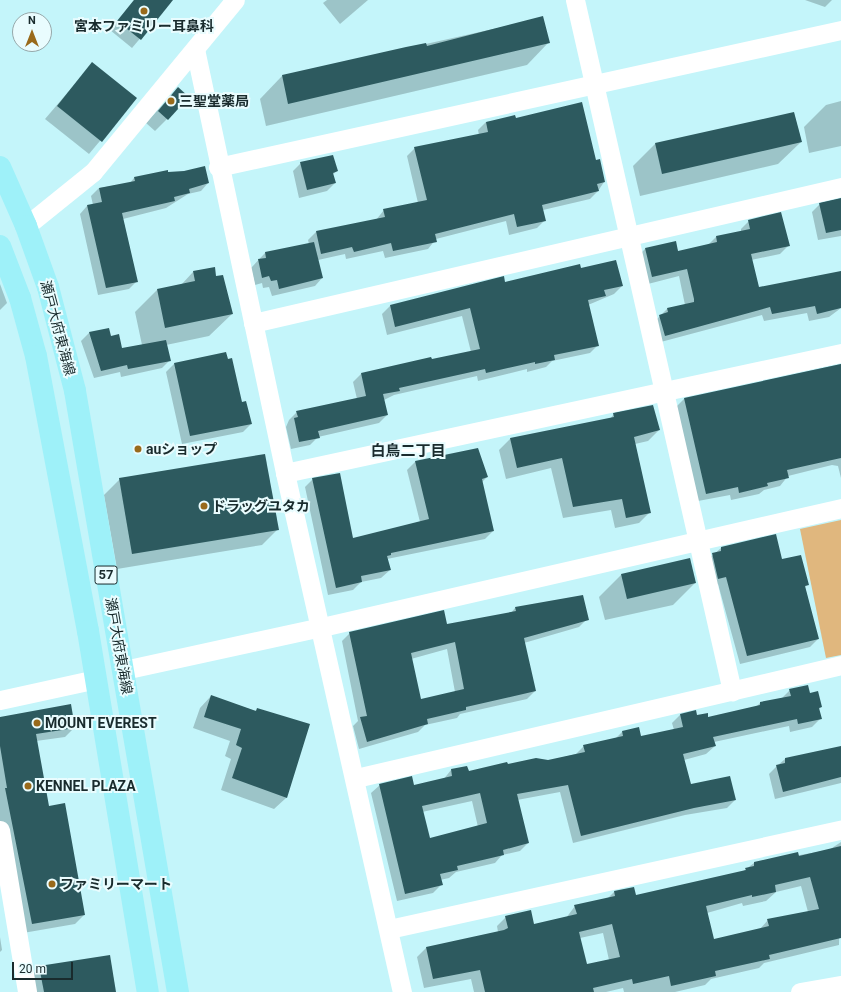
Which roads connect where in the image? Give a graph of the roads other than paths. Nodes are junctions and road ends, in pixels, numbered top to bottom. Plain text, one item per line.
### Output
1 (235, 0) edge
2 (575, 0) edge
3 (841, 30) edge
4 (195, 49) junction
5 (594, 84) junction
6 (0, 167) edge
7 (218, 167) junction
8 (841, 187) edge
9 (26, 226) junction
10 (629, 235) junction
11 (0, 247) edge
12 (253, 323) junction
13 (841, 353) edge
14 (664, 392) junction
15 (285, 473) junction
16 (841, 508) edge
17 (698, 541) junction
18 (322, 627) junction
19 (841, 665) edge
20 (124, 670) junction
21 (96, 679) junction
22 (732, 691) junction
23 (0, 700) edge
24 (356, 778) junction
25 (0, 830) edge
26 (841, 830) edge
27 (389, 929) junction
28 (841, 985) edge
29 (27, 992) edge
30 (148, 992) edge
31 (178, 992) edge
32 (402, 992) edge
33 (800, 992) edge

1 - 4 street
2 - 5 street
3 - 5 street
4 - 7 street
4 - 9 street
5 - 7 street
5 - 10 street
6 - 9 main road, 瀬戸大府東海線 / 57
7 - 12 street
8 - 10 street
9 - 20 main road, 瀬戸大府東海線 / 57
10 - 12 street
10 - 14 street
11 - 21 main road, 瀬戸大府東海線 / 57
12 - 15 street
13 - 14 street
14 - 15 street
14 - 17 street
15 - 18 street
16 - 17 street
17 - 18 street
17 - 22 street
18 - 20 street
18 - 24 street
19 - 22 street
20 - 31 main road, 瀬戸大府東海線 / 57
21 - 23 street
21 - 30 main road, 瀬戸大府東海線 / 57
22 - 24 street
24 - 27 street
25 - 29 street
26 - 27 street
27 - 32 street
28 - 33 street

